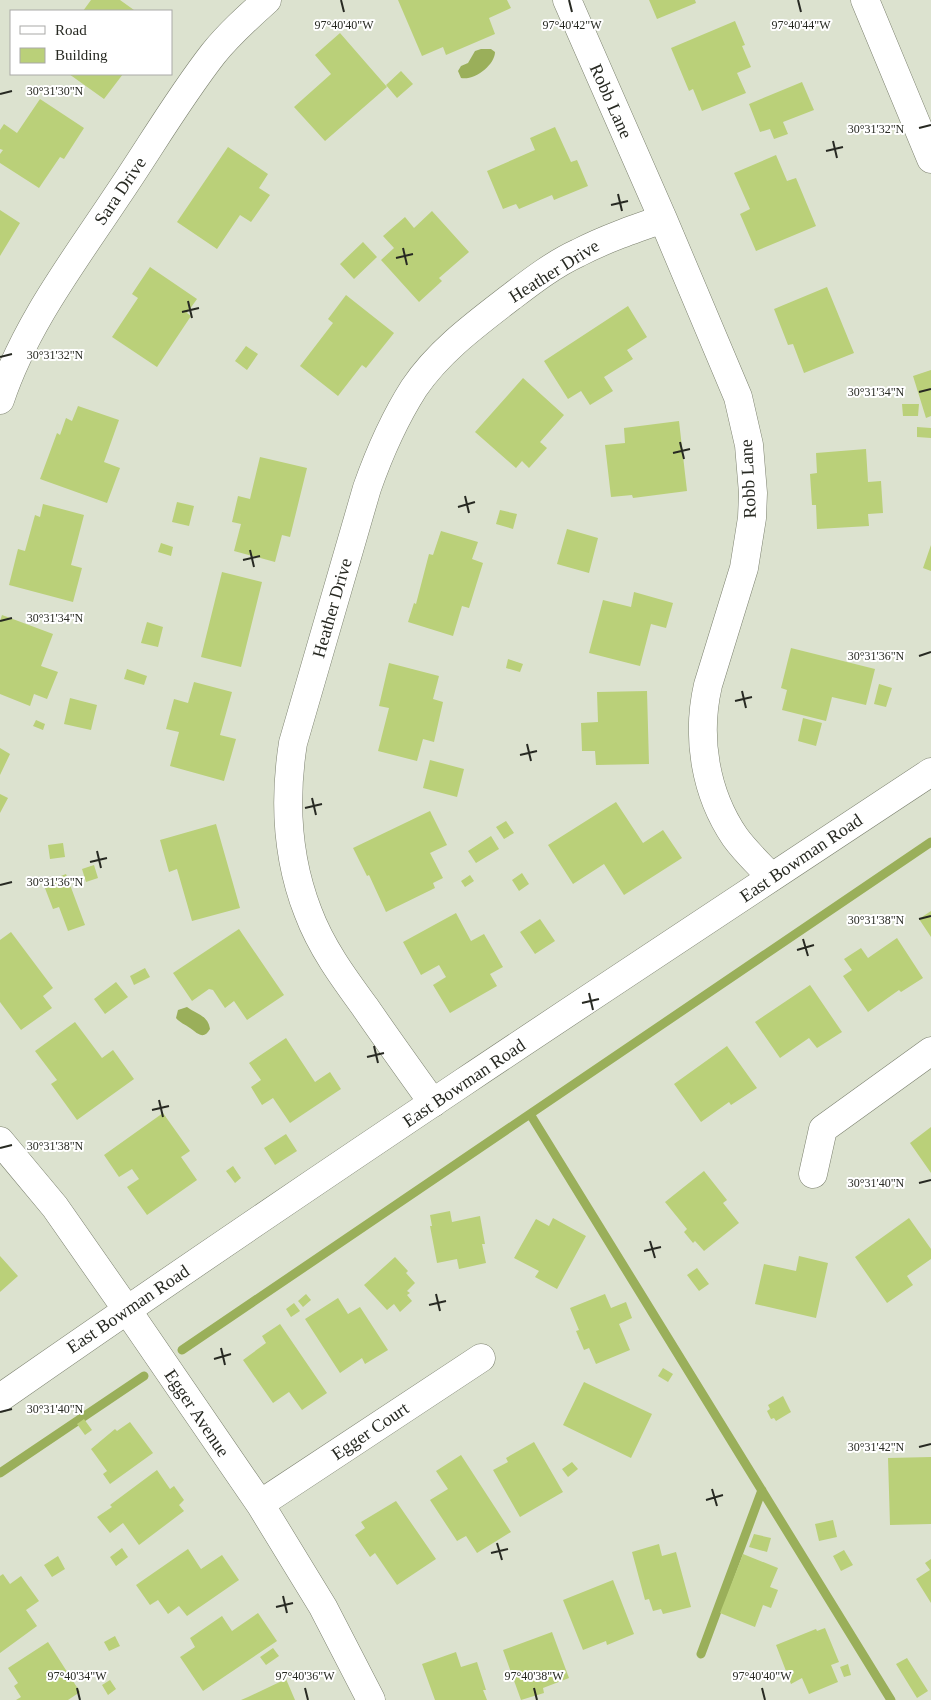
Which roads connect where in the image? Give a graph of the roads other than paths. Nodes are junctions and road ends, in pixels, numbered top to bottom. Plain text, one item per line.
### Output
1 (267, 0) edge
2 (567, 0) edge
3 (865, 0) edge
4 (931, 159) edge
5 (663, 219) junction
6 (0, 400) edge
7 (931, 772) edge
8 (771, 877) junction
9 (931, 1051) edge
10 (433, 1104) junction
11 (0, 1141) edge
12 (814, 1174) dead end
13 (127, 1310) junction
14 (481, 1358) dead end
15 (0, 1398) edge
16 (260, 1504) junction
17 (371, 1700) edge

1 - 6 street, Sara Drive
2 - 5 street, Robb Lane
3 - 4 street
5 - 8 street, Robb Lane
5 - 10 street, Heather Drive
7 - 8 street, East Bowman Road
8 - 10 street, East Bowman Road
9 - 12 street
10 - 13 street, East Bowman Road
11 - 13 street, Egger Avenue
13 - 15 street, East Bowman Road
13 - 16 street, Egger Avenue
14 - 16 street, Egger Court
16 - 17 street, Egger Avenue

